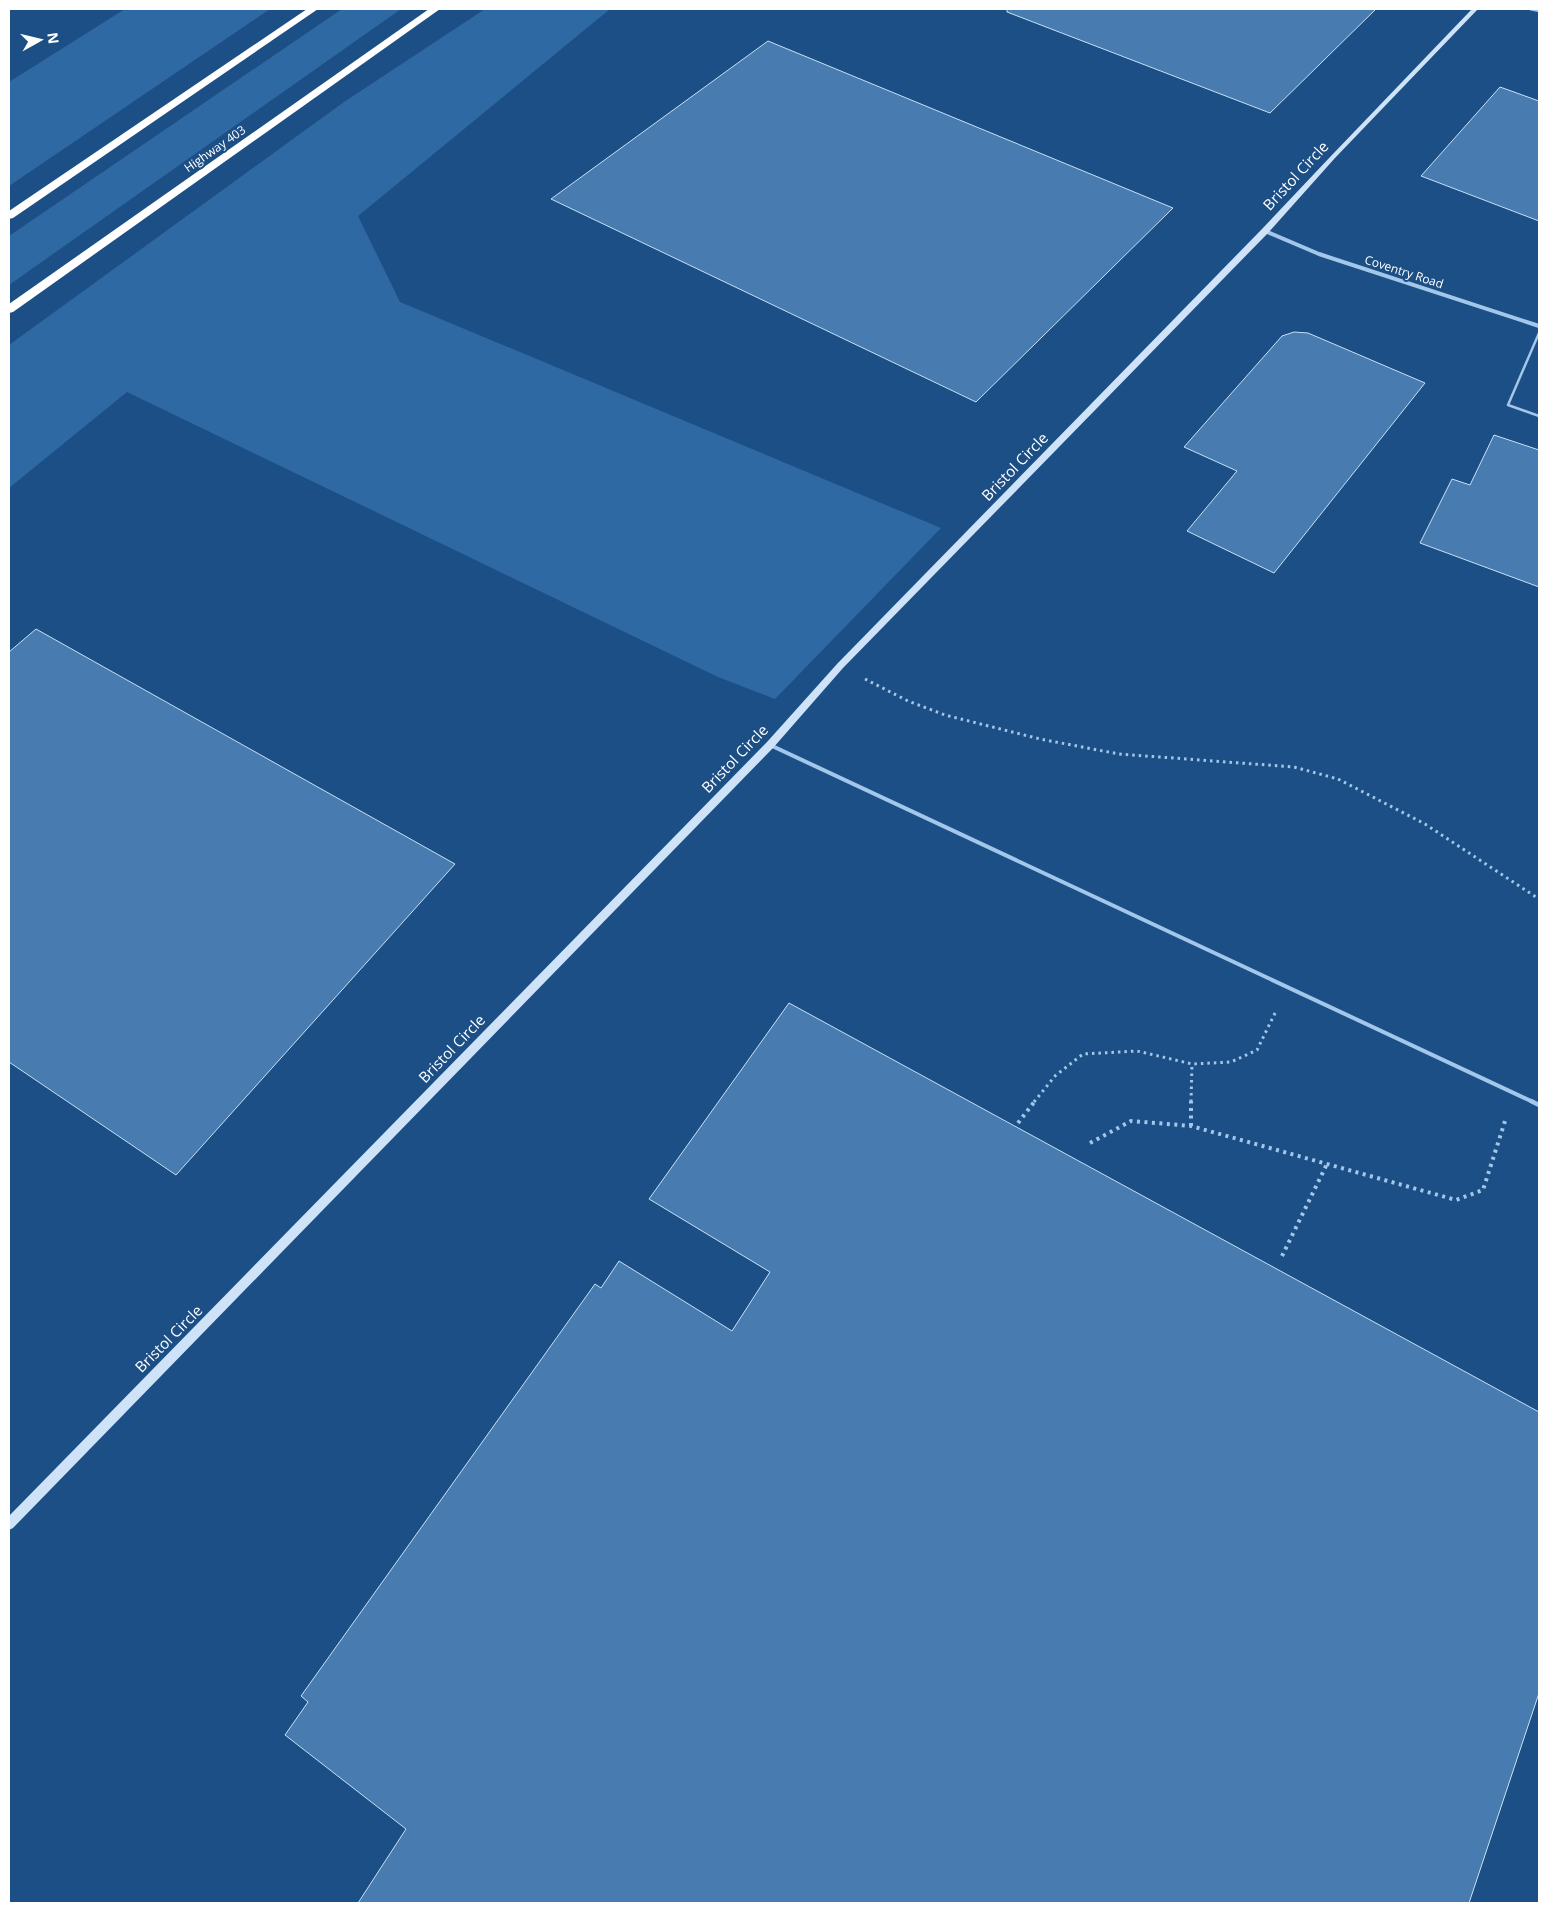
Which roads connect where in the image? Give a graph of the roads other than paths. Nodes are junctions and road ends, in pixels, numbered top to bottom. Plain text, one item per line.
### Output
1 (313, 9) edge
2 (435, 9) edge
3 (1475, 9) edge
4 (1530, 9) edge
5 (1539, 12) edge
6 (9, 216) edge
7 (1265, 231) junction
8 (9, 309) edge
9 (1539, 326) edge
10 (1539, 333) edge
11 (1539, 416) edge
12 (770, 745) junction
13 (1539, 1105) edge
14 (9, 1524) edge

1 - 6 highway
2 - 8 highway, Highway 403
3 - 7 street, Bristol Circle
4 - 5 lane
7 - 9 street, Coventry Road
7 - 12 street, Bristol Circle
10 - 11 lane
12 - 13 lane
12 - 14 street, Bristol Circle

